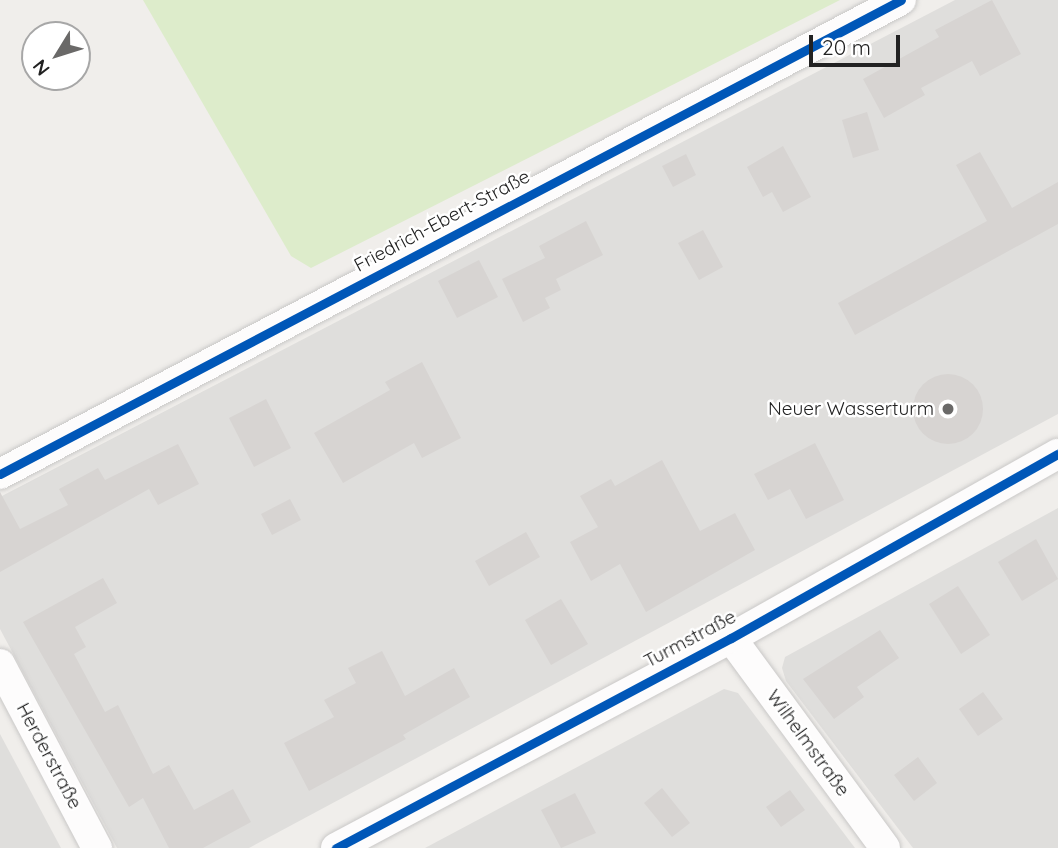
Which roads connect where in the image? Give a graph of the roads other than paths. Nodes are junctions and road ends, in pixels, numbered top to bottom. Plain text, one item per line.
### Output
1 (901, 0) edge
2 (1058, 454) edge
3 (0, 474) edge
4 (732, 638) junction
5 (0, 664) edge
6 (97, 848) edge
7 (335, 848) edge
8 (885, 848) edge

1 - 3 street, Friedrich-Ebert-Straße
2 - 4 street, Turmstraße
4 - 7 street, Turmstraße
4 - 8 street, Wilhelmstraße
5 - 6 street, Herderstraße

